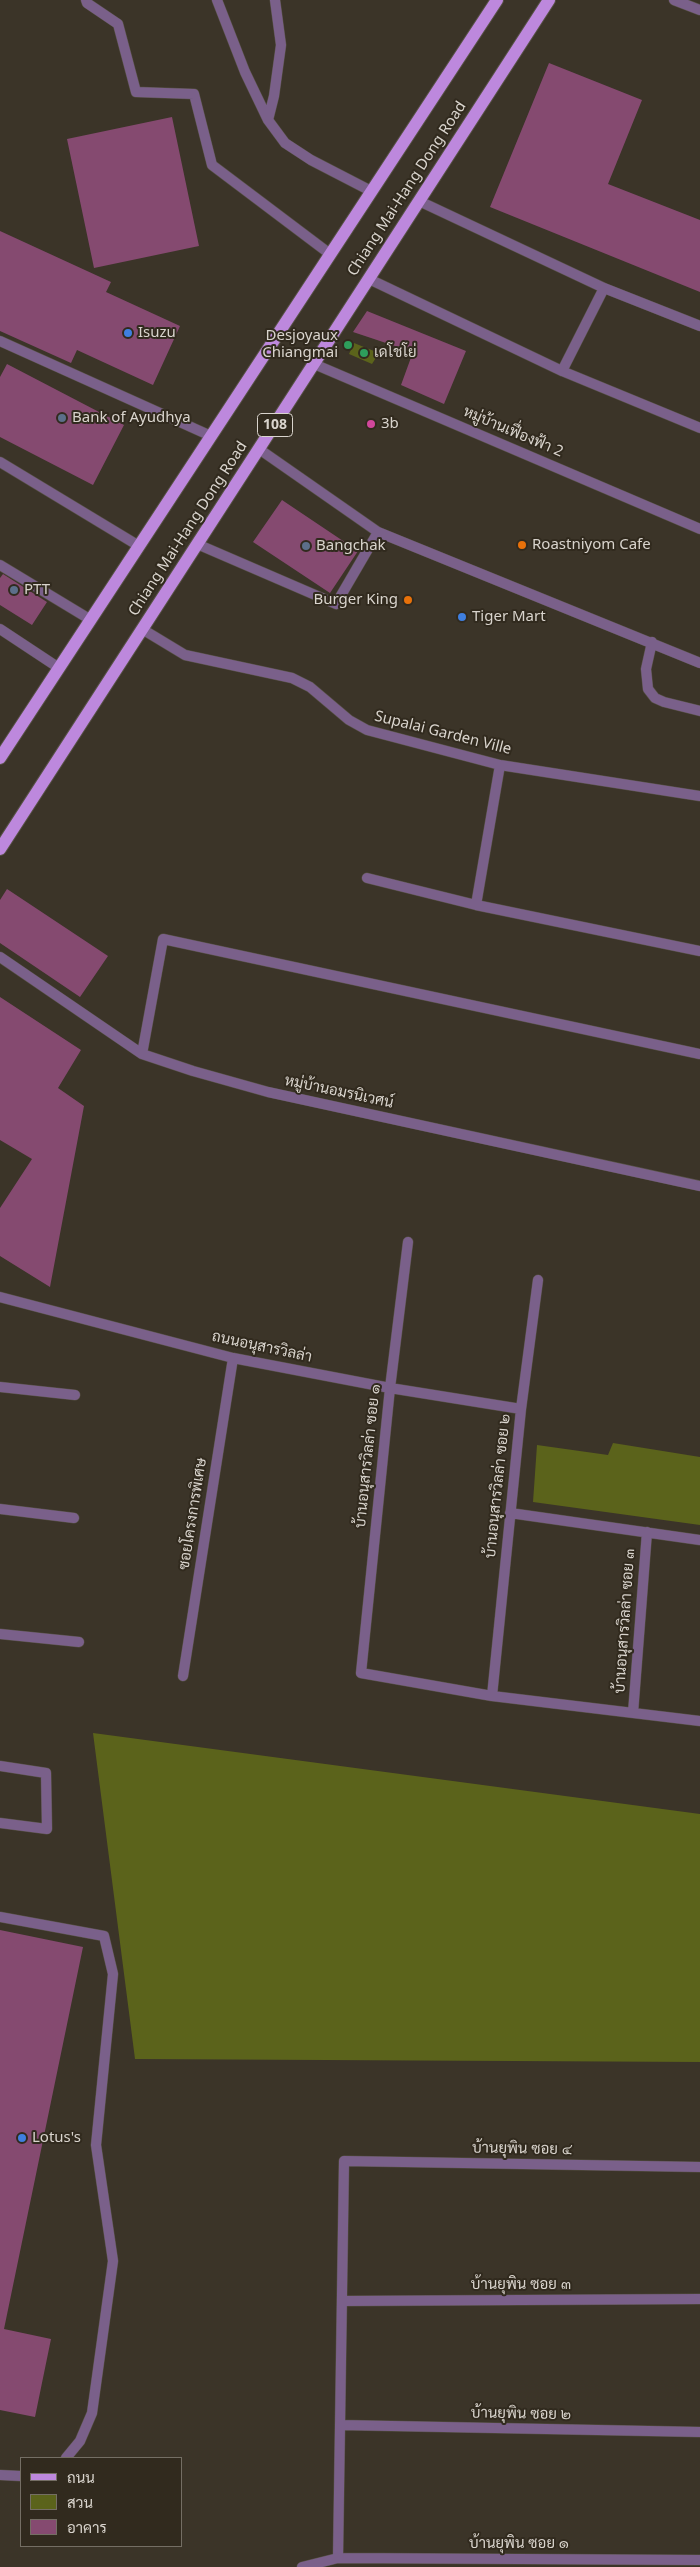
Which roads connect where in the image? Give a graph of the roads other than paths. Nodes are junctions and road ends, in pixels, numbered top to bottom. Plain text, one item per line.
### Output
1 (86, 0) edge
2 (217, 0) edge
3 (275, 0) edge
4 (497, 0) edge
5 (549, 0) edge
6 (674, 0) edge
7 (700, 10) edge
8 (268, 120) junction
9 (371, 191) junction
10 (420, 201) junction
11 (330, 254) junction
12 (369, 279) junction
13 (604, 288) junction
14 (700, 326) edge
15 (0, 341) edge
16 (314, 364) junction
17 (562, 371) junction
18 (700, 428) edge
19 (211, 436) junction
20 (259, 449) junction
21 (0, 462) edge
22 (700, 530) edge
23 (378, 532) junction
24 (197, 544) junction
25 (139, 546) junction
26 (0, 565) edge
27 (91, 620) junction
28 (0, 629) edge
29 (142, 629) junction
30 (652, 642) junction
31 (700, 663) edge
32 (59, 668) junction
33 (700, 711) edge
34 (0, 758) edge
35 (500, 765) junction
36 (700, 796) edge
37 (0, 850) edge
38 (367, 878) dead end
39 (476, 905) junction
40 (700, 951) edge
41 (0, 958) edge
42 (142, 1054) junction
43 (700, 1054) edge
44 (700, 1186) edge
45 (408, 1242) dead end
46 (538, 1280) dead end
47 (0, 1298) edge
48 (233, 1358) junction
49 (0, 1387) edge
50 (390, 1388) junction
51 (75, 1395) dead end
52 (521, 1409) junction
53 (0, 1509) edge
54 (510, 1513) junction
55 (74, 1518) dead end
56 (647, 1532) junction
57 (700, 1540) edge
58 (0, 1634) edge
59 (79, 1642) dead end
60 (183, 1676) dead end
61 (492, 1696) junction
62 (633, 1713) junction
63 (700, 1721) edge
64 (0, 1766) edge
65 (0, 1822) edge
66 (0, 1917) edge
67 (700, 2167) edge
68 (700, 2299) edge
69 (342, 2301) junction
70 (340, 2425) junction
71 (700, 2432) edge
72 (67, 2457) edge
73 (0, 2475) edge
74 (20, 2476) edge
75 (338, 2558) junction
76 (700, 2560) edge
77 (302, 2567) edge

1 - 11 street
2 - 8 street
3 - 8 street
4 - 9 main road, Chiang Mai-Hang Dong Road
5 - 10 main road, Chiang Mai-Hang Dong Road / 108
6 - 7 street
8 - 9 street
9 - 11 main road, Chiang Mai-Hang Dong Road
10 - 12 main road, Chiang Mai-Hang Dong Road / 108
10 - 13 street
11 - 19 main road, Chiang Mai-Hang Dong Road
12 - 16 main road, Chiang Mai-Hang Dong Road / 108
12 - 17 street
13 - 14 street
13 - 17 street
15 - 19 street
16 - 20 main road, Chiang Mai-Hang Dong Road / 108
16 - 22 street, หมู่บ้านเฟื่องฟ้า 2
17 - 18 street
19 - 25 main road, Chiang Mai-Hang Dong Road
20 - 23 street
20 - 24 main road, Chiang Mai-Hang Dong Road / 108
21 - 25 street
23 - 24 street
23 - 30 street
24 - 29 main road, Chiang Mai-Hang Dong Road / 108
25 - 27 main road, Chiang Mai-Hang Dong Road
26 - 27 street
27 - 32 main road, Chiang Mai-Hang Dong Road
28 - 32 street
29 - 35 street, Supalai Garden Ville
29 - 37 main road, Chiang Mai-Hang Dong Road / 108
30 - 31 street
30 - 33 street
32 - 34 main road, Chiang Mai-Hang Dong Road
35 - 36 street, Supalai Garden Ville
35 - 39 street
38 - 39 street
39 - 40 street
41 - 42 street, หมู่บ้านอมรนิเวศน์
42 - 43 street
42 - 44 street, หมู่บ้านอมรนิเวศน์
45 - 50 street, บ้านอนุสารวิลล่า ซอย ๑
46 - 52 street, บ้านอนุสารวิลล่า ซอย ๒
47 - 48 street, ถนนอนุสารวิลล่า
48 - 50 street, ถนนอนุสารวิลล่า
48 - 60 street, ซอยโครงการพิเศษ
49 - 51 street
50 - 52 street, ถนนอนุสารวิลล่า
50 - 61 street, บ้านอนุสารวิลล่า ซอย ๑
52 - 54 street, บ้านอนุสารวิลล่า ซอย ๒
53 - 55 street
54 - 56 street
54 - 61 street, บ้านอนุสารวิลล่า ซอย ๒
56 - 57 street
56 - 62 street, บ้านอนุสารวิลล่า ซอย ๓
58 - 59 street
61 - 62 street
62 - 63 street
64 - 65 street
66 - 72 street
67 - 69 street, บ้านยุพิน ซอย ๔
68 - 69 street, บ้านยุพิน ซอย ๓
69 - 70 street
70 - 71 street, บ้านยุพิน ซอย ๒
70 - 75 street
73 - 74 street
75 - 76 street, บ้านยุพิน ซอย ๑
75 - 77 street, บ้านยุพิน ซอย ๑

